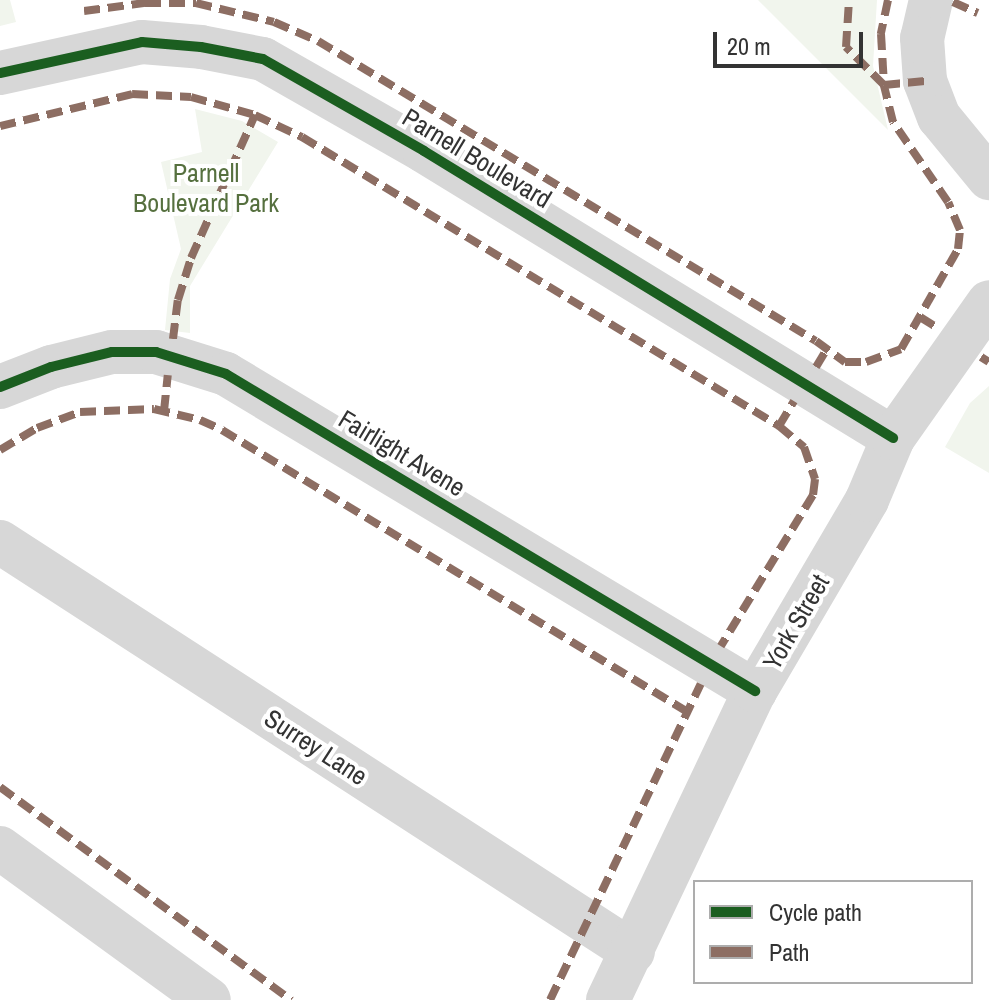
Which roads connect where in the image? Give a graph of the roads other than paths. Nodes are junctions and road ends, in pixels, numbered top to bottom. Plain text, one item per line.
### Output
1 (931, 0) edge
2 (0, 73) edge
3 (989, 178) edge
4 (989, 302) edge
5 (0, 387) edge
6 (893, 438) junction
7 (0, 542) edge
8 (755, 691) junction
9 (0, 848) edge
10 (633, 952) junction
11 (209, 1000) edge
12 (608, 1000) edge

1 - 3 street
2 - 6 street, Parnell Boulevard
4 - 6 street, York Street
5 - 8 street, Fairlight Avene
6 - 8 street, York Street
7 - 10 street, Surrey Lane
8 - 10 street, York Street
9 - 11 street
10 - 12 street, York Street

